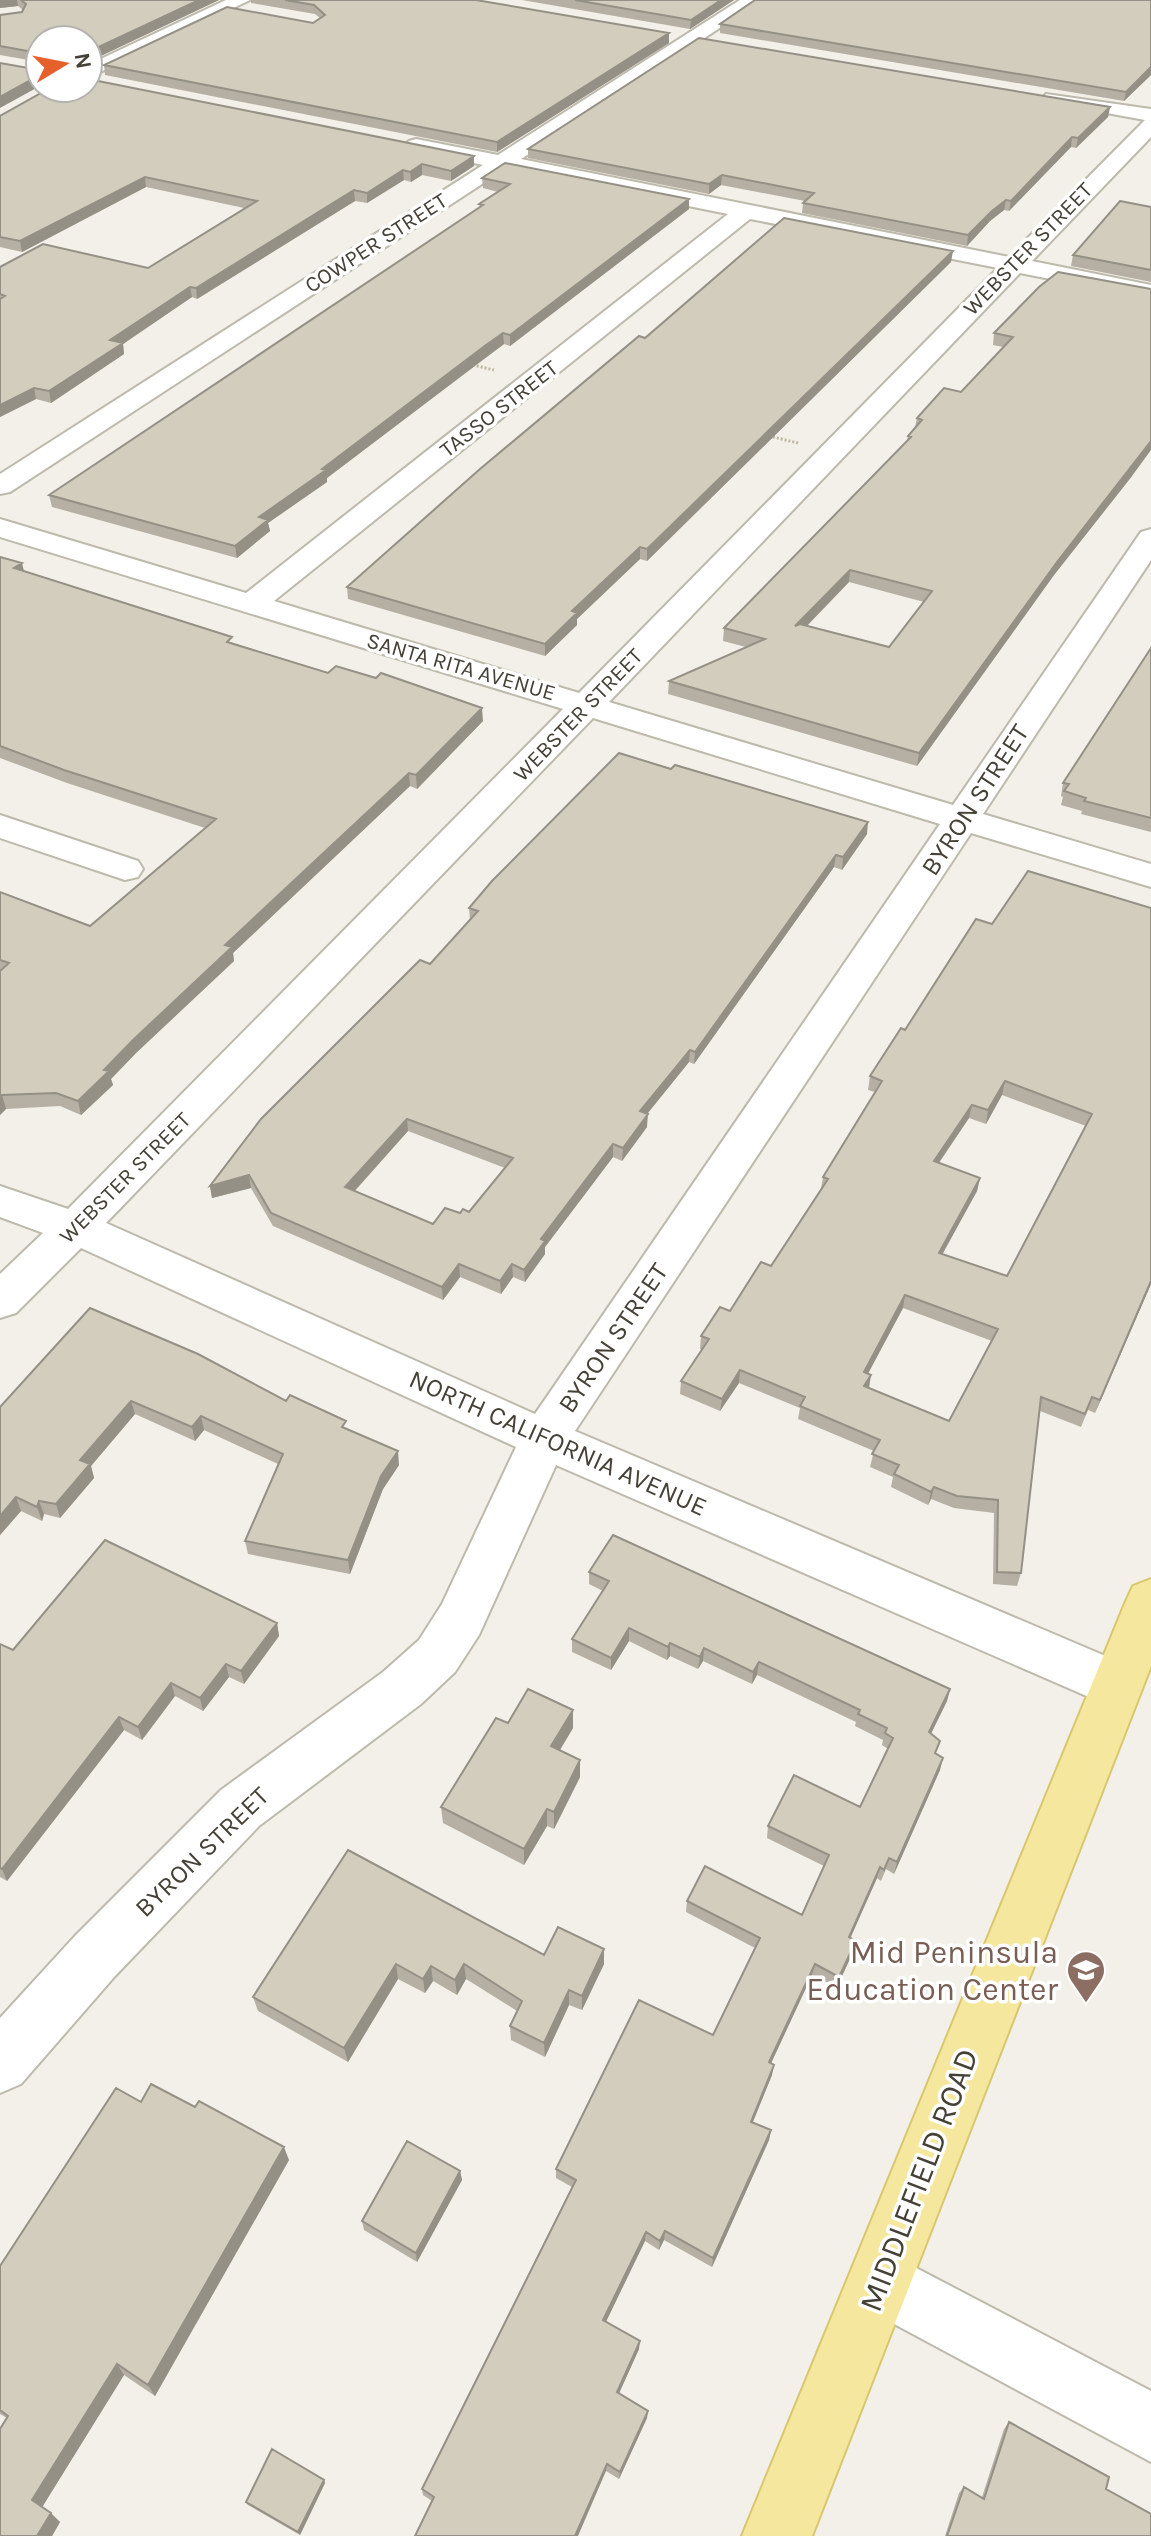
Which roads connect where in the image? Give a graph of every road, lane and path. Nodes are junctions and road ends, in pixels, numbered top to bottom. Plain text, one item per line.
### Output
1 (753, 0) edge
2 (233, 4) edge
3 (262, 13) edge
4 (657, 32) edge
5 (694, 38) junction
6 (719, 42) edge
7 (104, 64) edge
8 (104, 84) edge
9 (114, 86) edge
10 (1039, 96) edge
11 (1151, 115) edge
12 (1151, 125) edge
13 (392, 140) edge
14 (502, 162) junction
15 (746, 211) junction
16 (1012, 264) junction
17 (1151, 292) edge
18 (0, 486) edge
19 (0, 528) edge
20 (1151, 538) edge
21 (250, 605) junction
22 (588, 704) junction
23 (964, 819) junction
24 (0, 826) edge
25 (125, 869) dead end
26 (1151, 876) edge
27 (0, 1201) edge
28 (77, 1228) junction
29 (0, 1301) edge
30 (544, 1439) junction
31 (1151, 1601) edge
32 (1117, 1685) junction
33 (0, 2063) edge
34 (880, 2281) junction
35 (1151, 2428) edge
36 (777, 2536) edge

1 - 5 street, COWPER STREET
2 - 3 street
2 - 7 street
4 - 5 street
5 - 6 street
5 - 14 street, COWPER STREET
8 - 9 street
10 - 11 street
12 - 16 street, WEBSTER STREET
13 - 14 street
14 - 15 street
14 - 18 street, COWPER STREET
15 - 16 street
15 - 21 street, TASSO STREET
16 - 17 street
16 - 22 street, WEBSTER STREET
19 - 21 street, SANTA RITA AVENUE
20 - 23 street, BYRON STREET
21 - 22 street, SANTA RITA AVENUE
22 - 23 street, SANTA RITA AVENUE
22 - 28 street, WEBSTER STREET
23 - 26 street, SANTA RITA AVENUE
23 - 30 street, BYRON STREET
24 - 25 street
27 - 28 street, NORTH CALIFORNIA AVENUE
28 - 29 street, WEBSTER STREET
28 - 30 street, NORTH CALIFORNIA AVENUE
30 - 32 street, NORTH CALIFORNIA AVENUE
30 - 33 street, BYRON STREET
31 - 32 main road, MIDDLEFIELD ROAD
32 - 34 main road, MIDDLEFIELD ROAD
34 - 35 street
34 - 36 main road, MIDDLEFIELD ROAD

